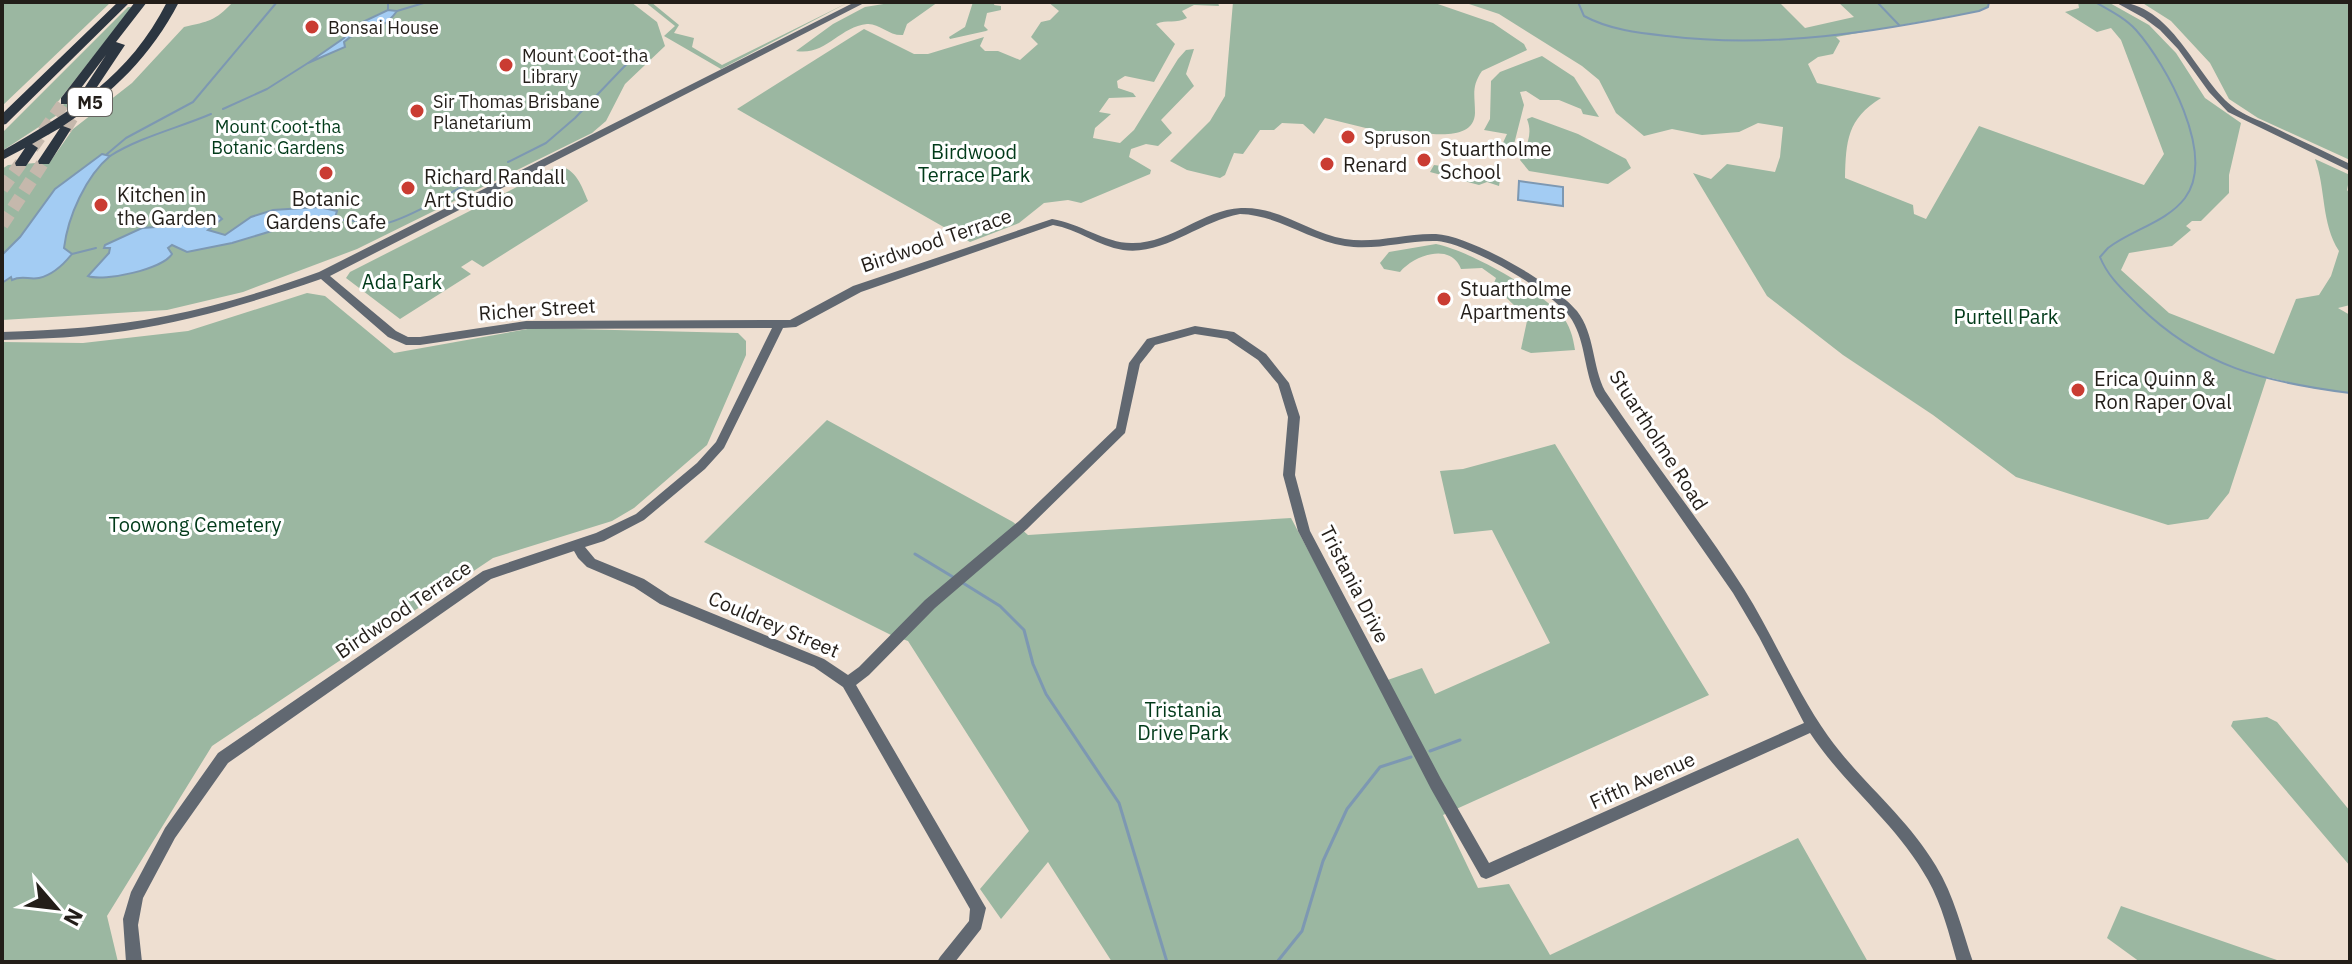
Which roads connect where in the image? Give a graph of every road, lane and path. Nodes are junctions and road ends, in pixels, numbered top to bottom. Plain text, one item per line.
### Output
1 (124, 2) edge
2 (141, 2) edge
3 (152, 2) edge
4 (173, 2) edge
5 (862, 2) edge
6 (2119, 2) edge
7 (89, 90) tunnel mouth
8 (65, 101) tunnel mouth
9 (2, 121) edge
10 (65, 129) tunnel mouth
11 (32, 148) tunnel mouth
12 (2, 156) tunnel mouth
13 (44, 161) tunnel mouth
14 (21, 163) tunnel mouth
15 (2350, 168) edge
16 (1065, 223) joint
17 (323, 275) junction
18 (779, 325) junction
19 (2, 336) edge
20 (578, 545) junction
21 (848, 683) junction
22 (1814, 725) junction
23 (1486, 872) joint
24 (134, 962) edge
25 (945, 962) edge
26 (1965, 962) edge

1 - 9 highway, M5
2 - 8 highway, M5
3 - 7 highway, M5
4 - 12 highway, M5
5 - 17 main road
6 - 15 main road
10 - 13 highway, M5
11 - 14 highway
16 - 18 main road, Birdwood Terrace
16 - 22 main road, Stuartholme Road
17 - 18 main road, Richer Street
17 - 19 main road
18 - 20 main road, Birdwood Terrace
20 - 21 main road, Couldrey Street
20 - 24 main road, Birdwood Terrace
21 - 23 main road, Tristania Drive
21 - 25 main road, Couldrey Street
22 - 23 main road, Fifth Avenue
22 - 26 main road, Stuartholme Road

